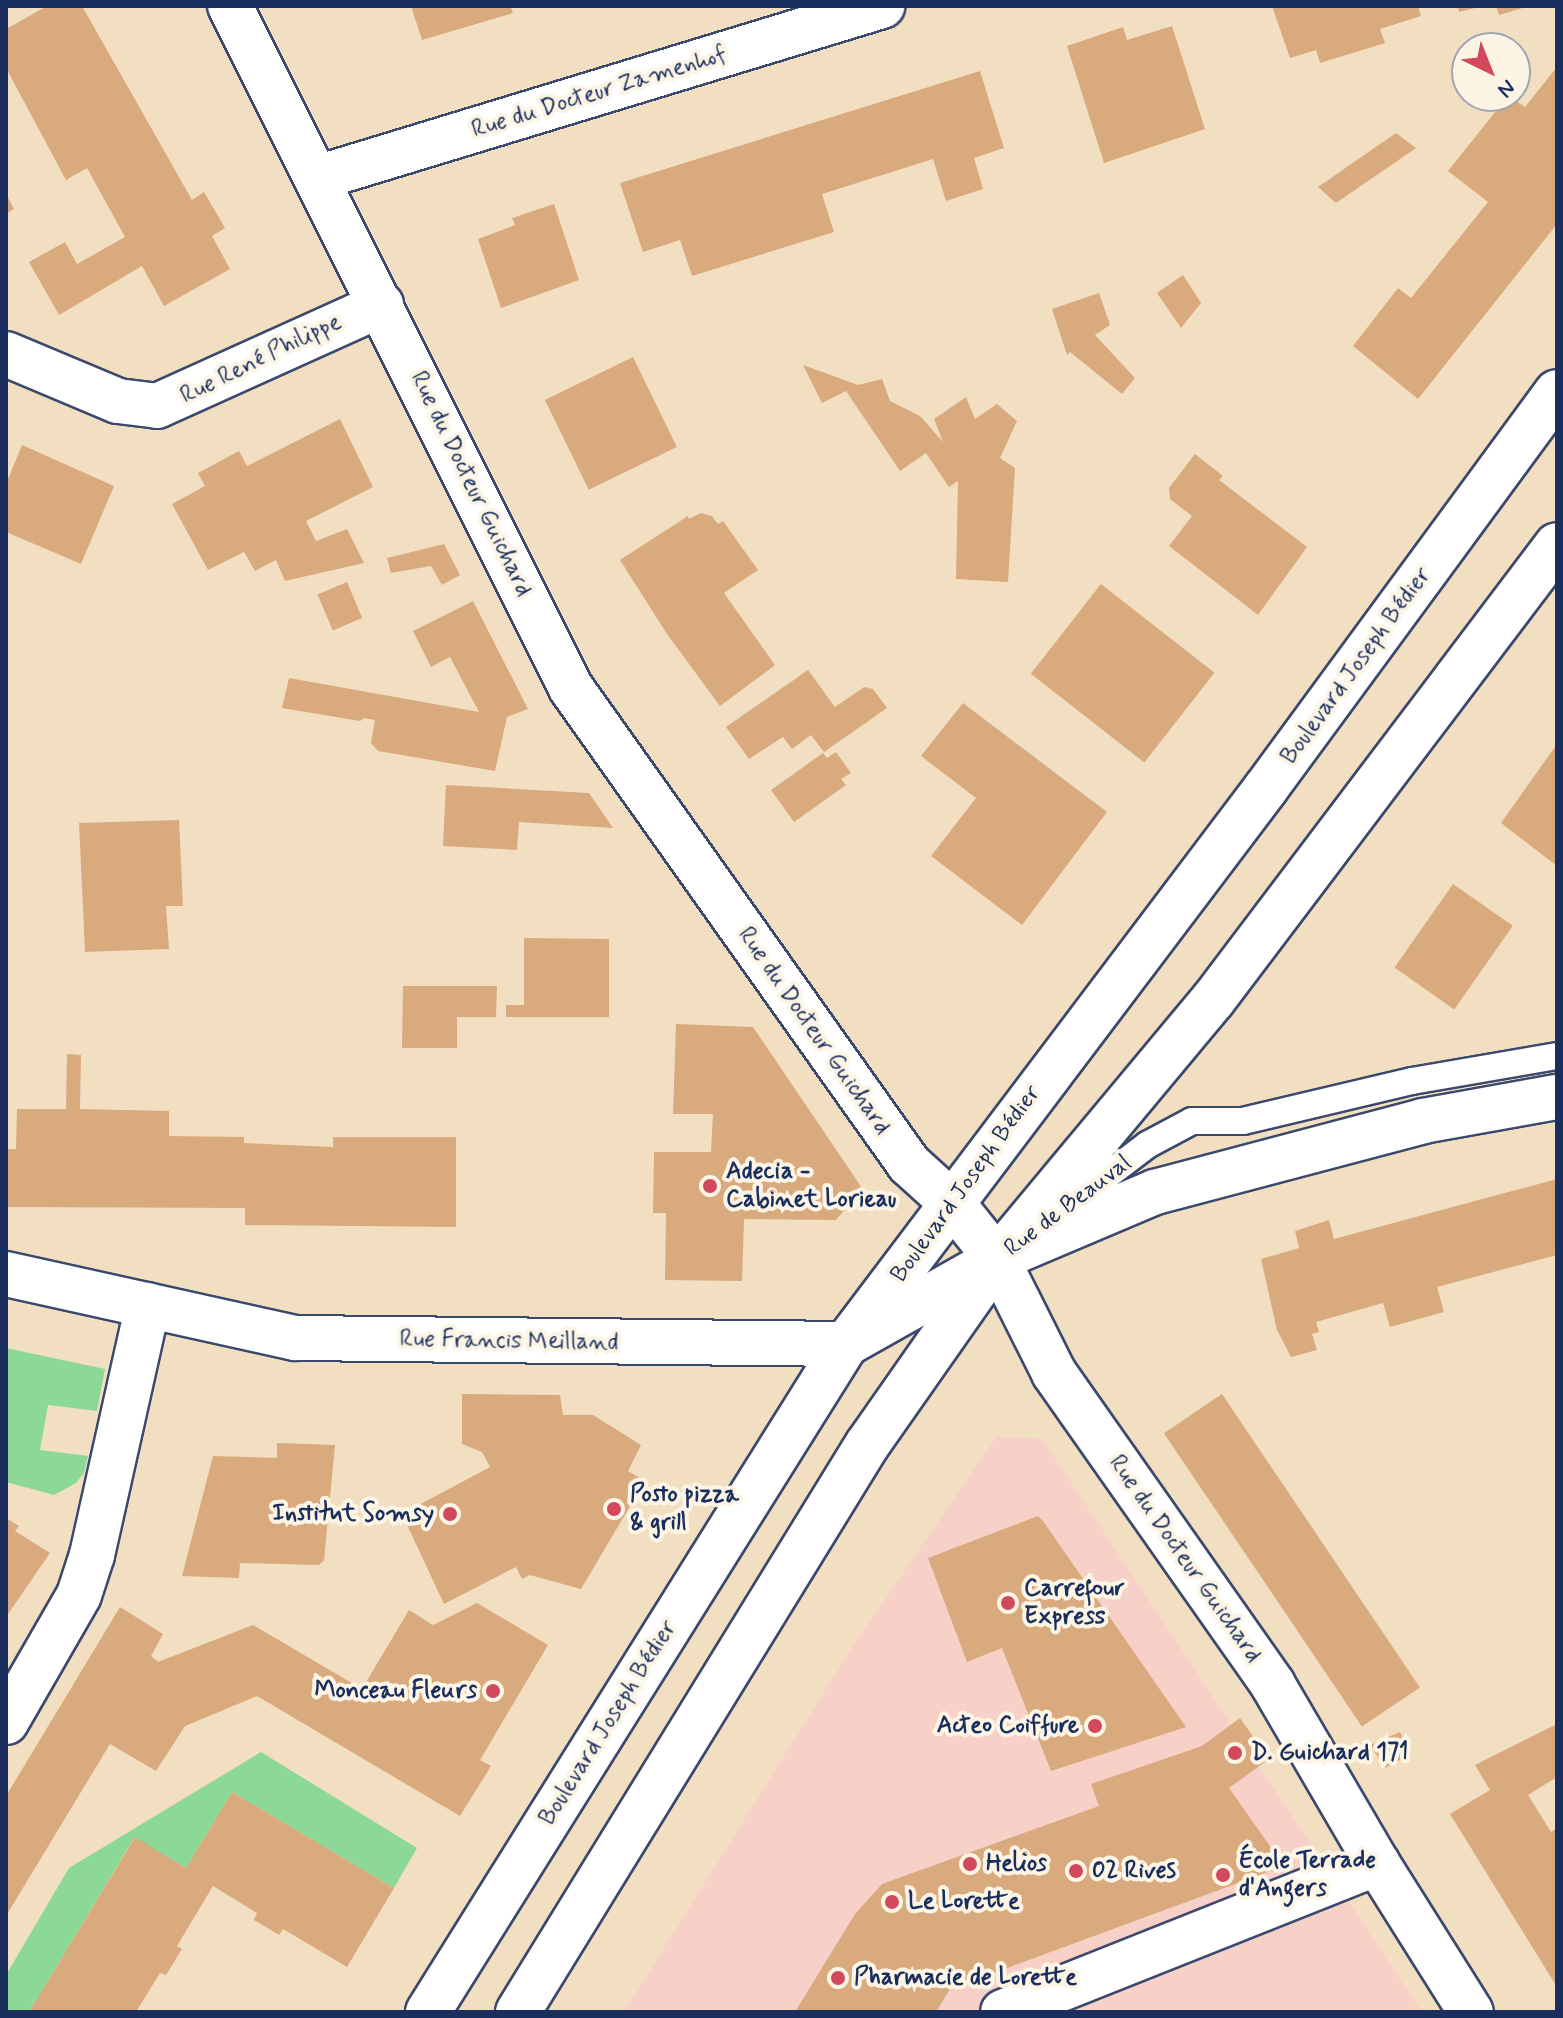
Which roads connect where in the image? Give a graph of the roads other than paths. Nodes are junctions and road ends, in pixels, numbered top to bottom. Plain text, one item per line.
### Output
1 (230, 6) edge
2 (882, 6) edge
3 (317, 178) junction
4 (381, 305) junction
5 (6, 354) edge
6 (1557, 392) edge
7 (1557, 545) edge
8 (1557, 1056) edge
9 (1557, 1097) edge
10 (952, 1203) junction
11 (997, 1259) junction
12 (6, 1274) edge
13 (148, 1305) junction
14 (846, 1344) junction
15 (6, 1722) edge
16 (1377, 1863) junction
17 (428, 2012) edge
18 (518, 2012) edge
19 (1003, 2012) edge
20 (1471, 2012) edge

1 - 3 street, Rue du Docteur Guichard
2 - 3 street, Rue du Docteur Zamenhof
3 - 4 street, Rue du Docteur Guichard
4 - 5 street, Rue René Philippe
4 - 10 street, Rue du Docteur Guichard
6 - 10 street, Boulevard Joseph Bédier
7 - 11 street
8 - 11 lane, Rue de Beauval
9 - 11 street, Rue de Beauval
10 - 11 street, Rue du Docteur Guichard
10 - 14 street, Boulevard Joseph Bédier
11 - 14 street, Rue Francis Meilland
11 - 16 street, Rue du Docteur Guichard
11 - 18 street
12 - 13 street, Rue Francis Meilland
13 - 14 street, Rue Francis Meilland
13 - 15 street
14 - 17 street, Boulevard Joseph Bédier
16 - 19 street
16 - 20 street, Rue du Docteur Guichard

